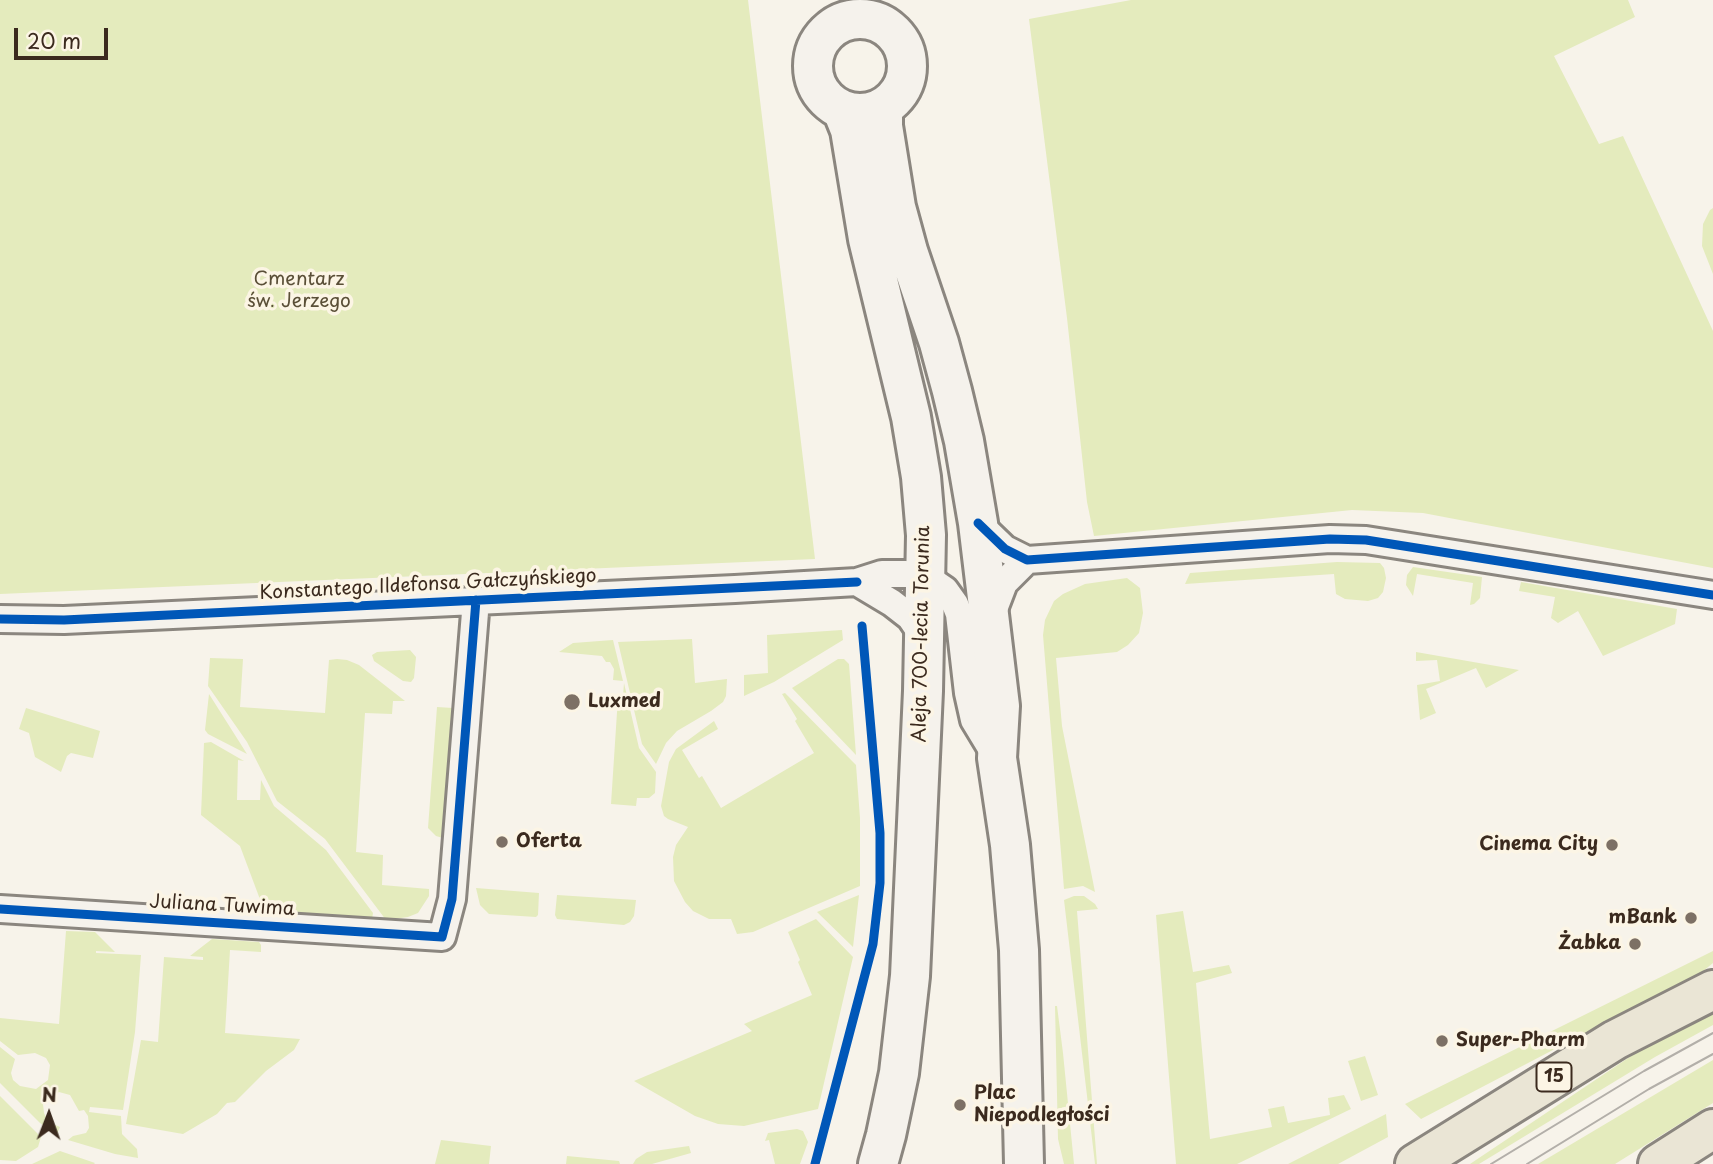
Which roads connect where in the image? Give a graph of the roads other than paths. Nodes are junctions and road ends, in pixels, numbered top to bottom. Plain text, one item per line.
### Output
1 (870, 10) edge
2 (832, 14) edge
3 (883, 108) junction
4 (842, 110) junction
5 (978, 523) junction
6 (1027, 560) junction
7 (926, 577) junction
8 (857, 582) junction
9 (1713, 595) edge
10 (476, 600) junction
11 (0, 619) edge
12 (989, 625) junction
13 (923, 636) junction
14 (997, 758) junction
15 (0, 909) edge
16 (1713, 990) edge
17 (1023, 1125) junction
18 (1713, 1129) edge
19 (878, 1164) edge
20 (1024, 1164) edge
21 (1043, 1164) edge
22 (1415, 1164) edge
23 (1658, 1164) edge

1 - 2 main road
1 - 3 main road
2 - 4 main road
3 - 4 main road
3 - 5 main road
4 - 7 main road, Aleja 700-lecia Torunia
5 - 6 street
5 - 12 main road
6 - 9 street
6 - 12 street
7 - 8 street, Konstantego Ildefonsa Gałczyńskiego
7 - 13 main road, Aleja 700-lecia Torunia
7 - 14 street
8 - 10 street, Konstantego Ildefonsa Gałczyńskiego
8 - 13 street
10 - 11 street, Konstantego Ildefonsa Gałczyńskiego
10 - 15 street, Juliana Tuwima
12 - 14 main road
13 - 19 main road, Aleja 700-lecia Torunia
14 - 17 main road
16 - 22 main road, 15
17 - 20 main road
17 - 21 main road
18 - 23 main road

